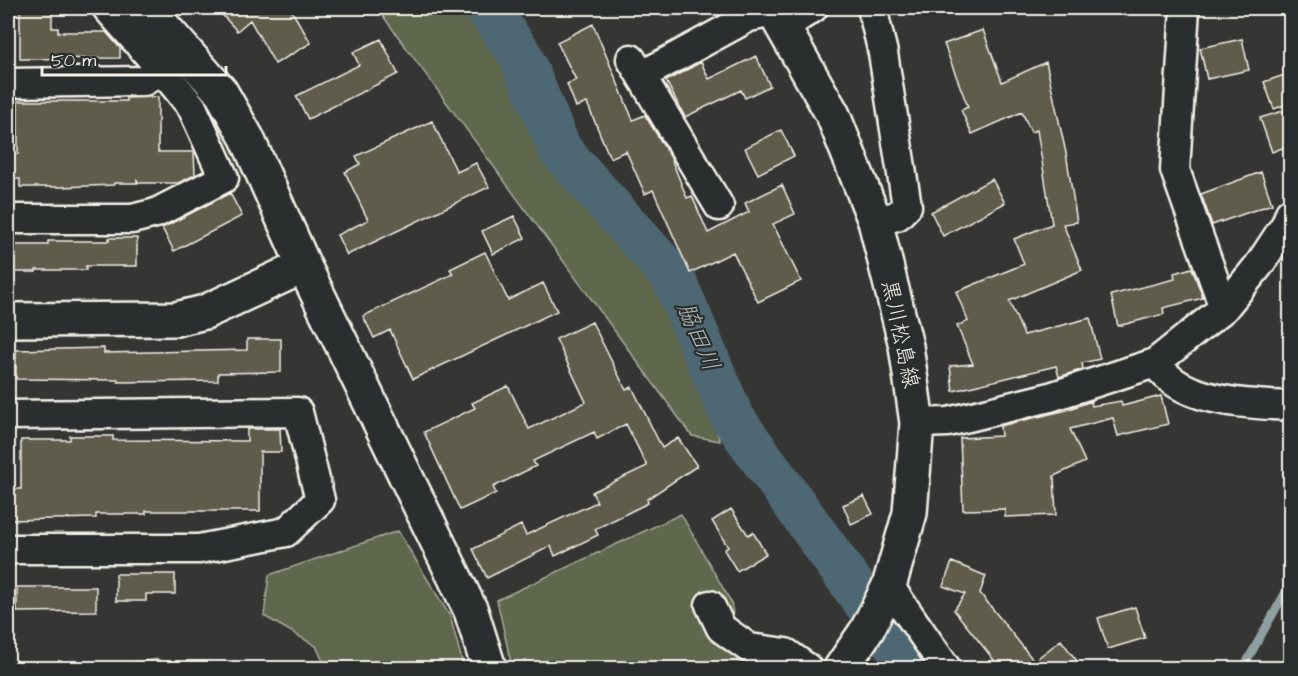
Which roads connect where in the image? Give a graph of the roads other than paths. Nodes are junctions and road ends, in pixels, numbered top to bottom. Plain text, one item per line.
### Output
1 (107, 8) edge
2 (147, 8) edge
3 (813, 8) edge
4 (872, 8) edge
5 (1185, 8) edge
6 (777, 15) edge
7 (162, 70) junction
8 (8, 83) edge
9 (719, 206) dead end
10 (1290, 213) edge
11 (8, 219) edge
12 (875, 221) junction
13 (304, 266) junction
14 (1224, 308) junction
15 (8, 320) edge
16 (1155, 363) junction
17 (1290, 406) edge
18 (8, 415) edge
19 (917, 423) junction
20 (8, 549) edge
21 (890, 586) junction
22 (710, 605) dead end
23 (489, 669) edge
24 (807, 669) edge
25 (841, 669) edge
26 (946, 669) edge

1 - 7 street
2 - 13 street
3 - 6 street
4 - 12 street
5 - 14 street
6 - 9 street
6 - 12 street, 黒川松島線
7 - 8 street
7 - 11 street
10 - 14 street
12 - 19 street, 黒川松島線
13 - 15 street
13 - 23 street
14 - 16 street
16 - 17 street
16 - 19 street
18 - 20 street
19 - 21 street, 黒川松島線
21 - 25 street, 黒川松島線
21 - 26 street
22 - 24 street

